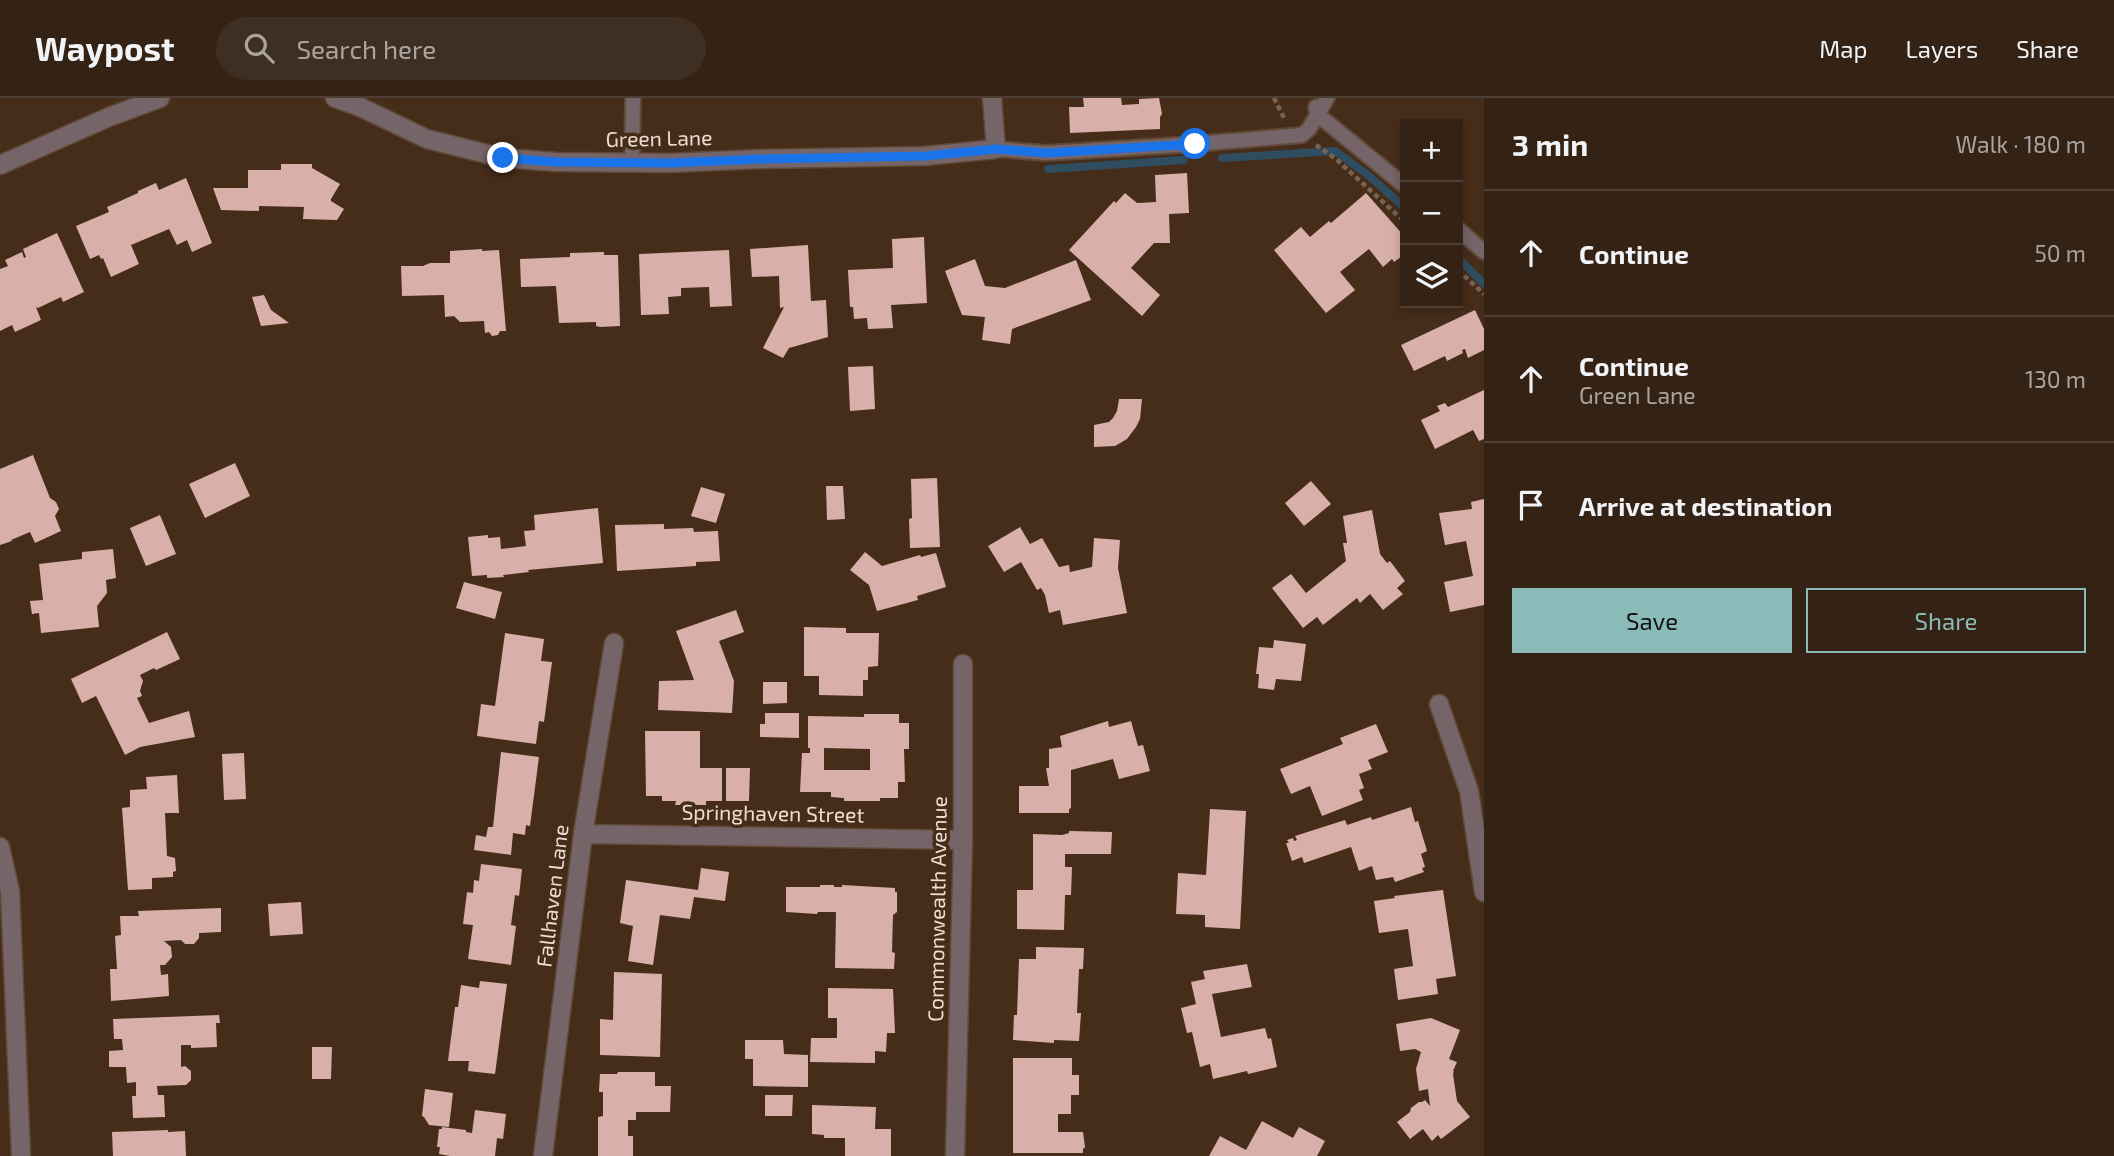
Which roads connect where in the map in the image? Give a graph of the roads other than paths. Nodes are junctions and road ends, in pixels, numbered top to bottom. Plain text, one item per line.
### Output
1 (160, 98) edge
2 (335, 98) edge
3 (633, 98) edge
4 (992, 98) edge
5 (1315, 98) edge
6 (1327, 98) edge
7 (1317, 114) junction
8 (996, 149) junction
9 (632, 163) junction
10 (0, 165) edge
11 (1400, 182) edge
12 (1463, 233) edge
13 (1484, 252) edge
14 (614, 643) dead end
15 (963, 664) dead end
16 (1439, 705) dead end
17 (583, 834) junction
18 (963, 840) junction
19 (0, 848) edge
20 (1484, 892) edge
21 (21, 1156) edge
22 (543, 1156) edge
23 (955, 1156) edge

1 - 10 street
2 - 9 street, Green Lane
3 - 9 lane
4 - 8 street
5 - 7 lane
6 - 7 lane
7 - 8 lane
7 - 11 lane
8 - 9 street, Green Lane
12 - 13 lane
14 - 17 street, Fallhaven Lane
15 - 18 street, Commonwealth Avenue
16 - 20 street
17 - 18 street, Springhaven Street
17 - 22 street, Fallhaven Lane
18 - 23 street, Commonwealth Avenue
19 - 21 street

